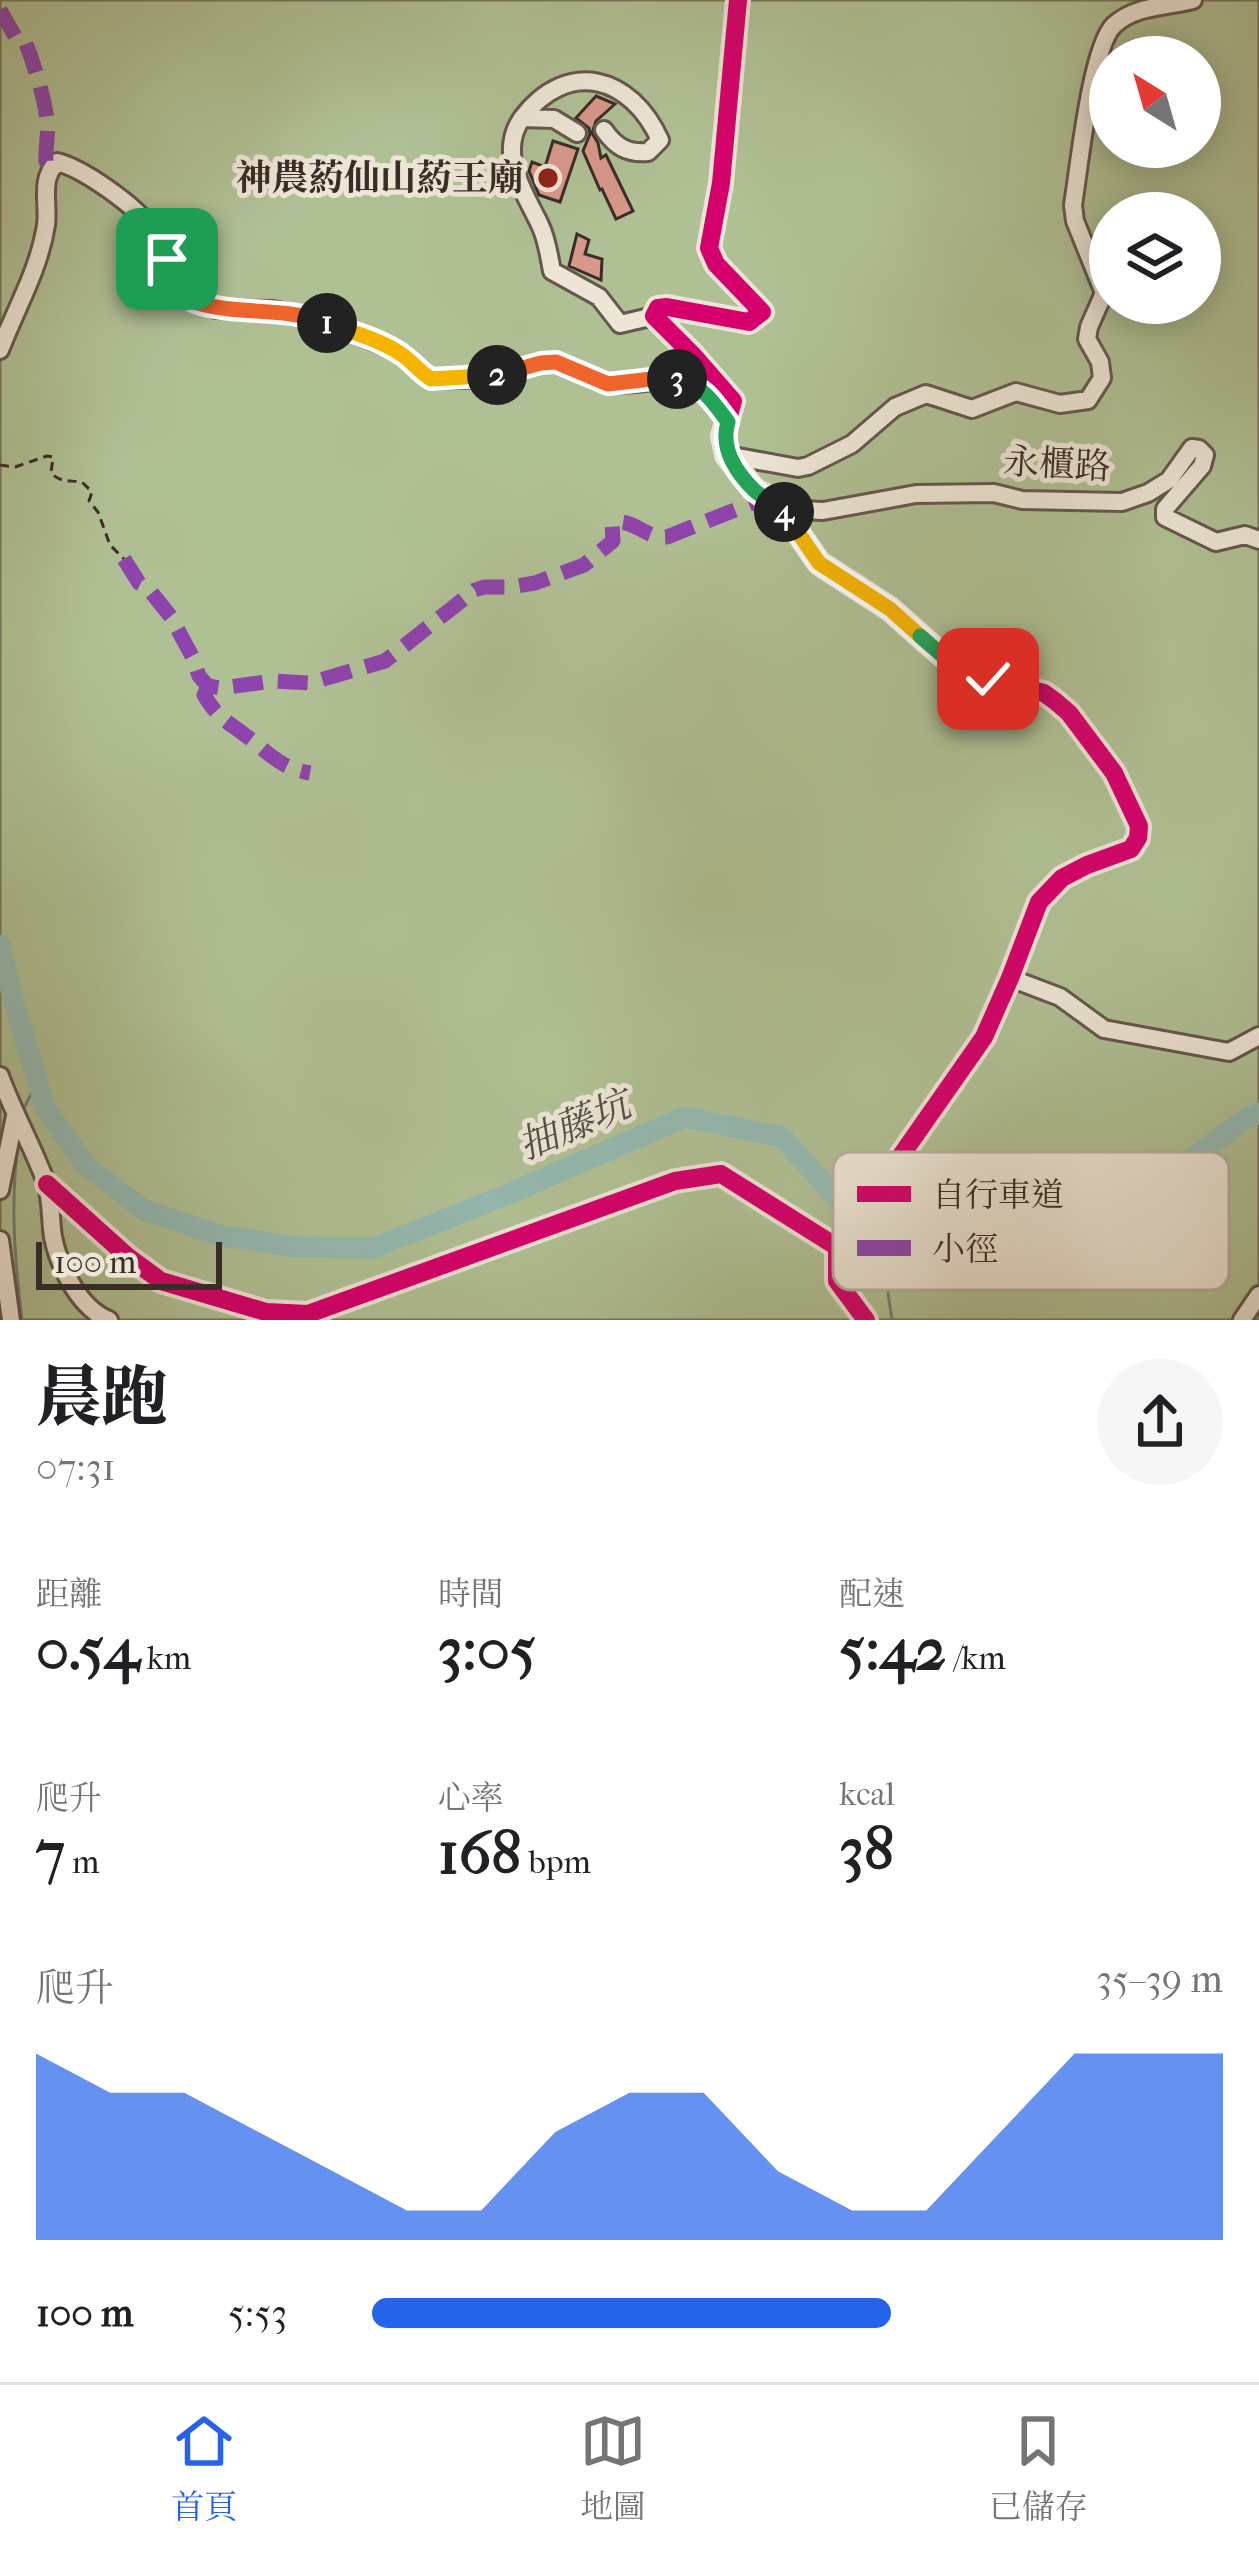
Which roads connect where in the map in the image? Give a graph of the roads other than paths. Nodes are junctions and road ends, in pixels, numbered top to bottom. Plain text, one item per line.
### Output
1 (739, 0) edge
2 (1192, 0) edge
3 (522, 118) junction
4 (604, 130) dead end
5 (577, 133) dead end
6 (147, 278) dead end
7 (195, 302) junction
8 (654, 316) junction
9 (0, 350) edge
10 (728, 422) junction
11 (728, 455) junction
12 (777, 502) junction
13 (1259, 539) edge
14 (1010, 979) junction
15 (1259, 1036) edge
16 (0, 1076) edge
17 (15, 1116) junction
18 (901, 1152) edge
19 (47, 1184) junction
20 (0, 1190) edge
21 (0, 1240) edge
22 (833, 1244) edge
23 (844, 1290) edge
24 (1259, 1295) edge
25 (11, 1320) edge
26 (109, 1320) edge
27 (866, 1320) edge
28 (1241, 1320) edge

1 - 8 street
2 - 11 street
3 - 4 street
3 - 5 street
3 - 8 street
6 - 7 street
7 - 9 street
7 - 10 street
8 - 10 street
10 - 11 street
11 - 12 street
12 - 13 street, 永櫃路
12 - 14 street
14 - 15 street
14 - 18 street
16 - 17 street
17 - 19 street
17 - 20 street
19 - 22 street
19 - 26 street
21 - 25 street
23 - 27 street
24 - 28 street

